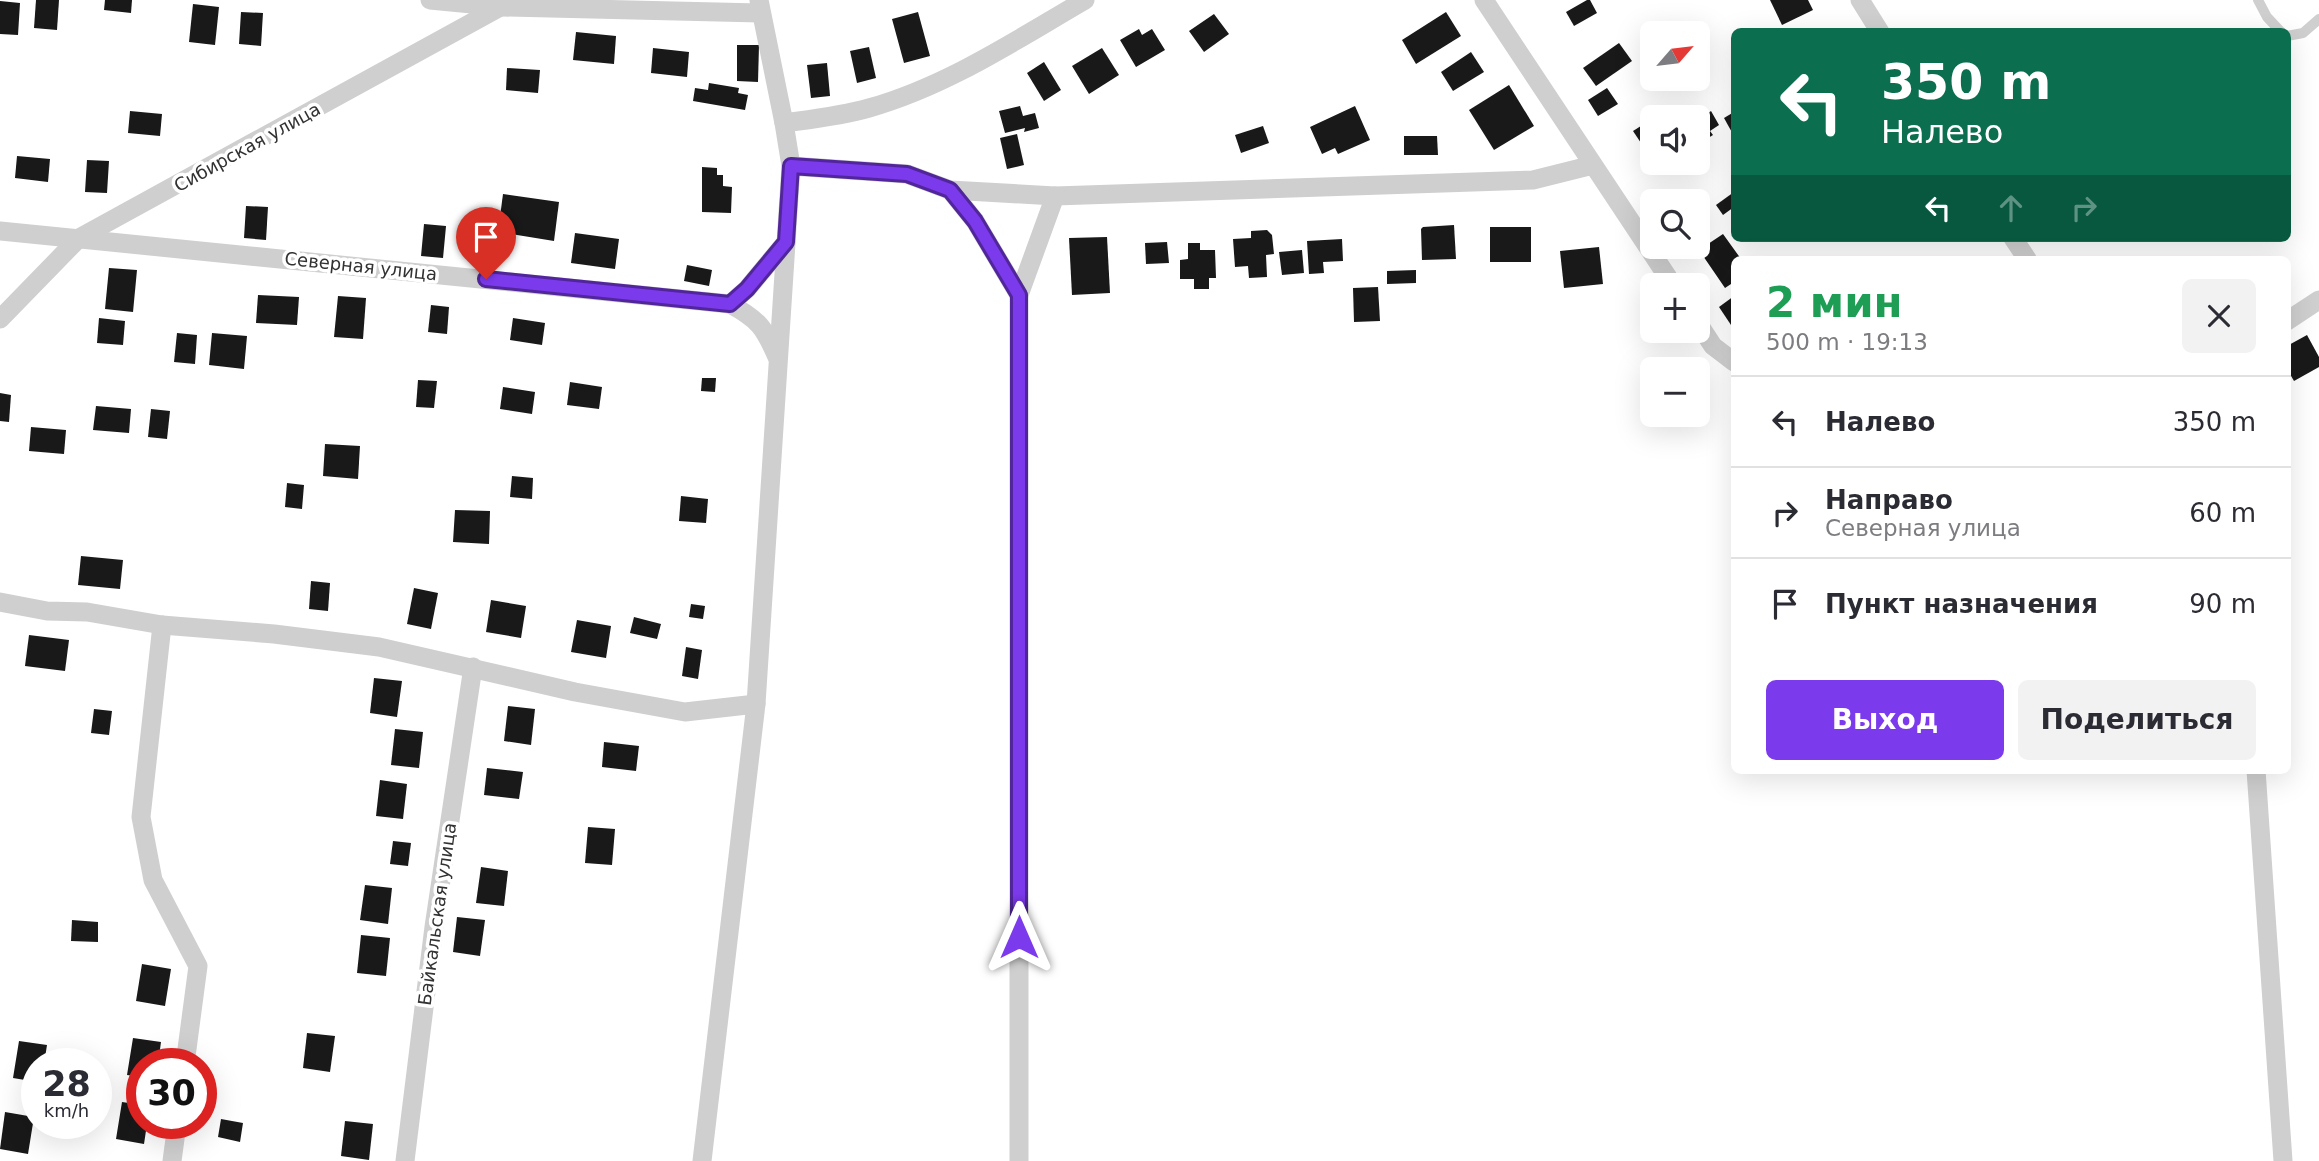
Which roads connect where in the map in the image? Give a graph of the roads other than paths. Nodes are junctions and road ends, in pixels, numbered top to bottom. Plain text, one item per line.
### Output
1 (430, 0) edge
2 (1085, 0) edge
3 (1484, 0) edge
4 (1860, 0) edge
5 (2258, 0) edge
6 (508, 4) edge
7 (760, 6) edge
8 (2319, 19) edge
9 (1878, 28) edge
10 (2277, 28) edge
11 (2291, 35) edge
12 (784, 123) junction
13 (1593, 165) junction
14 (791, 166) junction
15 (950, 190) junction
16 (1055, 197) junction
17 (0, 231) edge
18 (79, 238) junction
19 (786, 242) junction
20 (1665, 273) edge
21 (1019, 295) junction
22 (2318, 302) edge
23 (730, 304) junction
24 (0, 319) edge
25 (2291, 319) edge
26 (1710, 341) edge
27 (778, 358) junction
28 (1731, 360) edge
29 (0, 602) edge
30 (162, 625) junction
31 (473, 667) junction
32 (756, 704) junction
33 (2256, 774) edge
34 (187, 1048) edge
35 (175, 1139) edge
36 (172, 1161) edge
37 (405, 1161) edge
38 (702, 1161) edge
39 (1019, 1161) edge
40 (2283, 1161) edge

1 - 6 street
2 - 12 street
3 - 13 street
4 - 9 street
5 - 10 lane
6 - 7 street
6 - 18 street, Сибирская улица
7 - 12 street
8 - 11 lane
12 - 14 street
13 - 16 street
13 - 20 street
14 - 15 street
14 - 19 street
15 - 16 street
15 - 21 street
16 - 21 street
17 - 18 street, Северная улица
18 - 23 street, Северная улица
18 - 24 street, Сибирская улица
19 - 23 street
19 - 27 street
21 - 39 street
22 - 25 street
23 - 27 street, Северная улица
26 - 28 street
27 - 32 street
29 - 30 street
30 - 31 street
30 - 34 street
31 - 32 street
31 - 37 street, Байкальская улица
32 - 38 street
33 - 40 street
35 - 36 street

